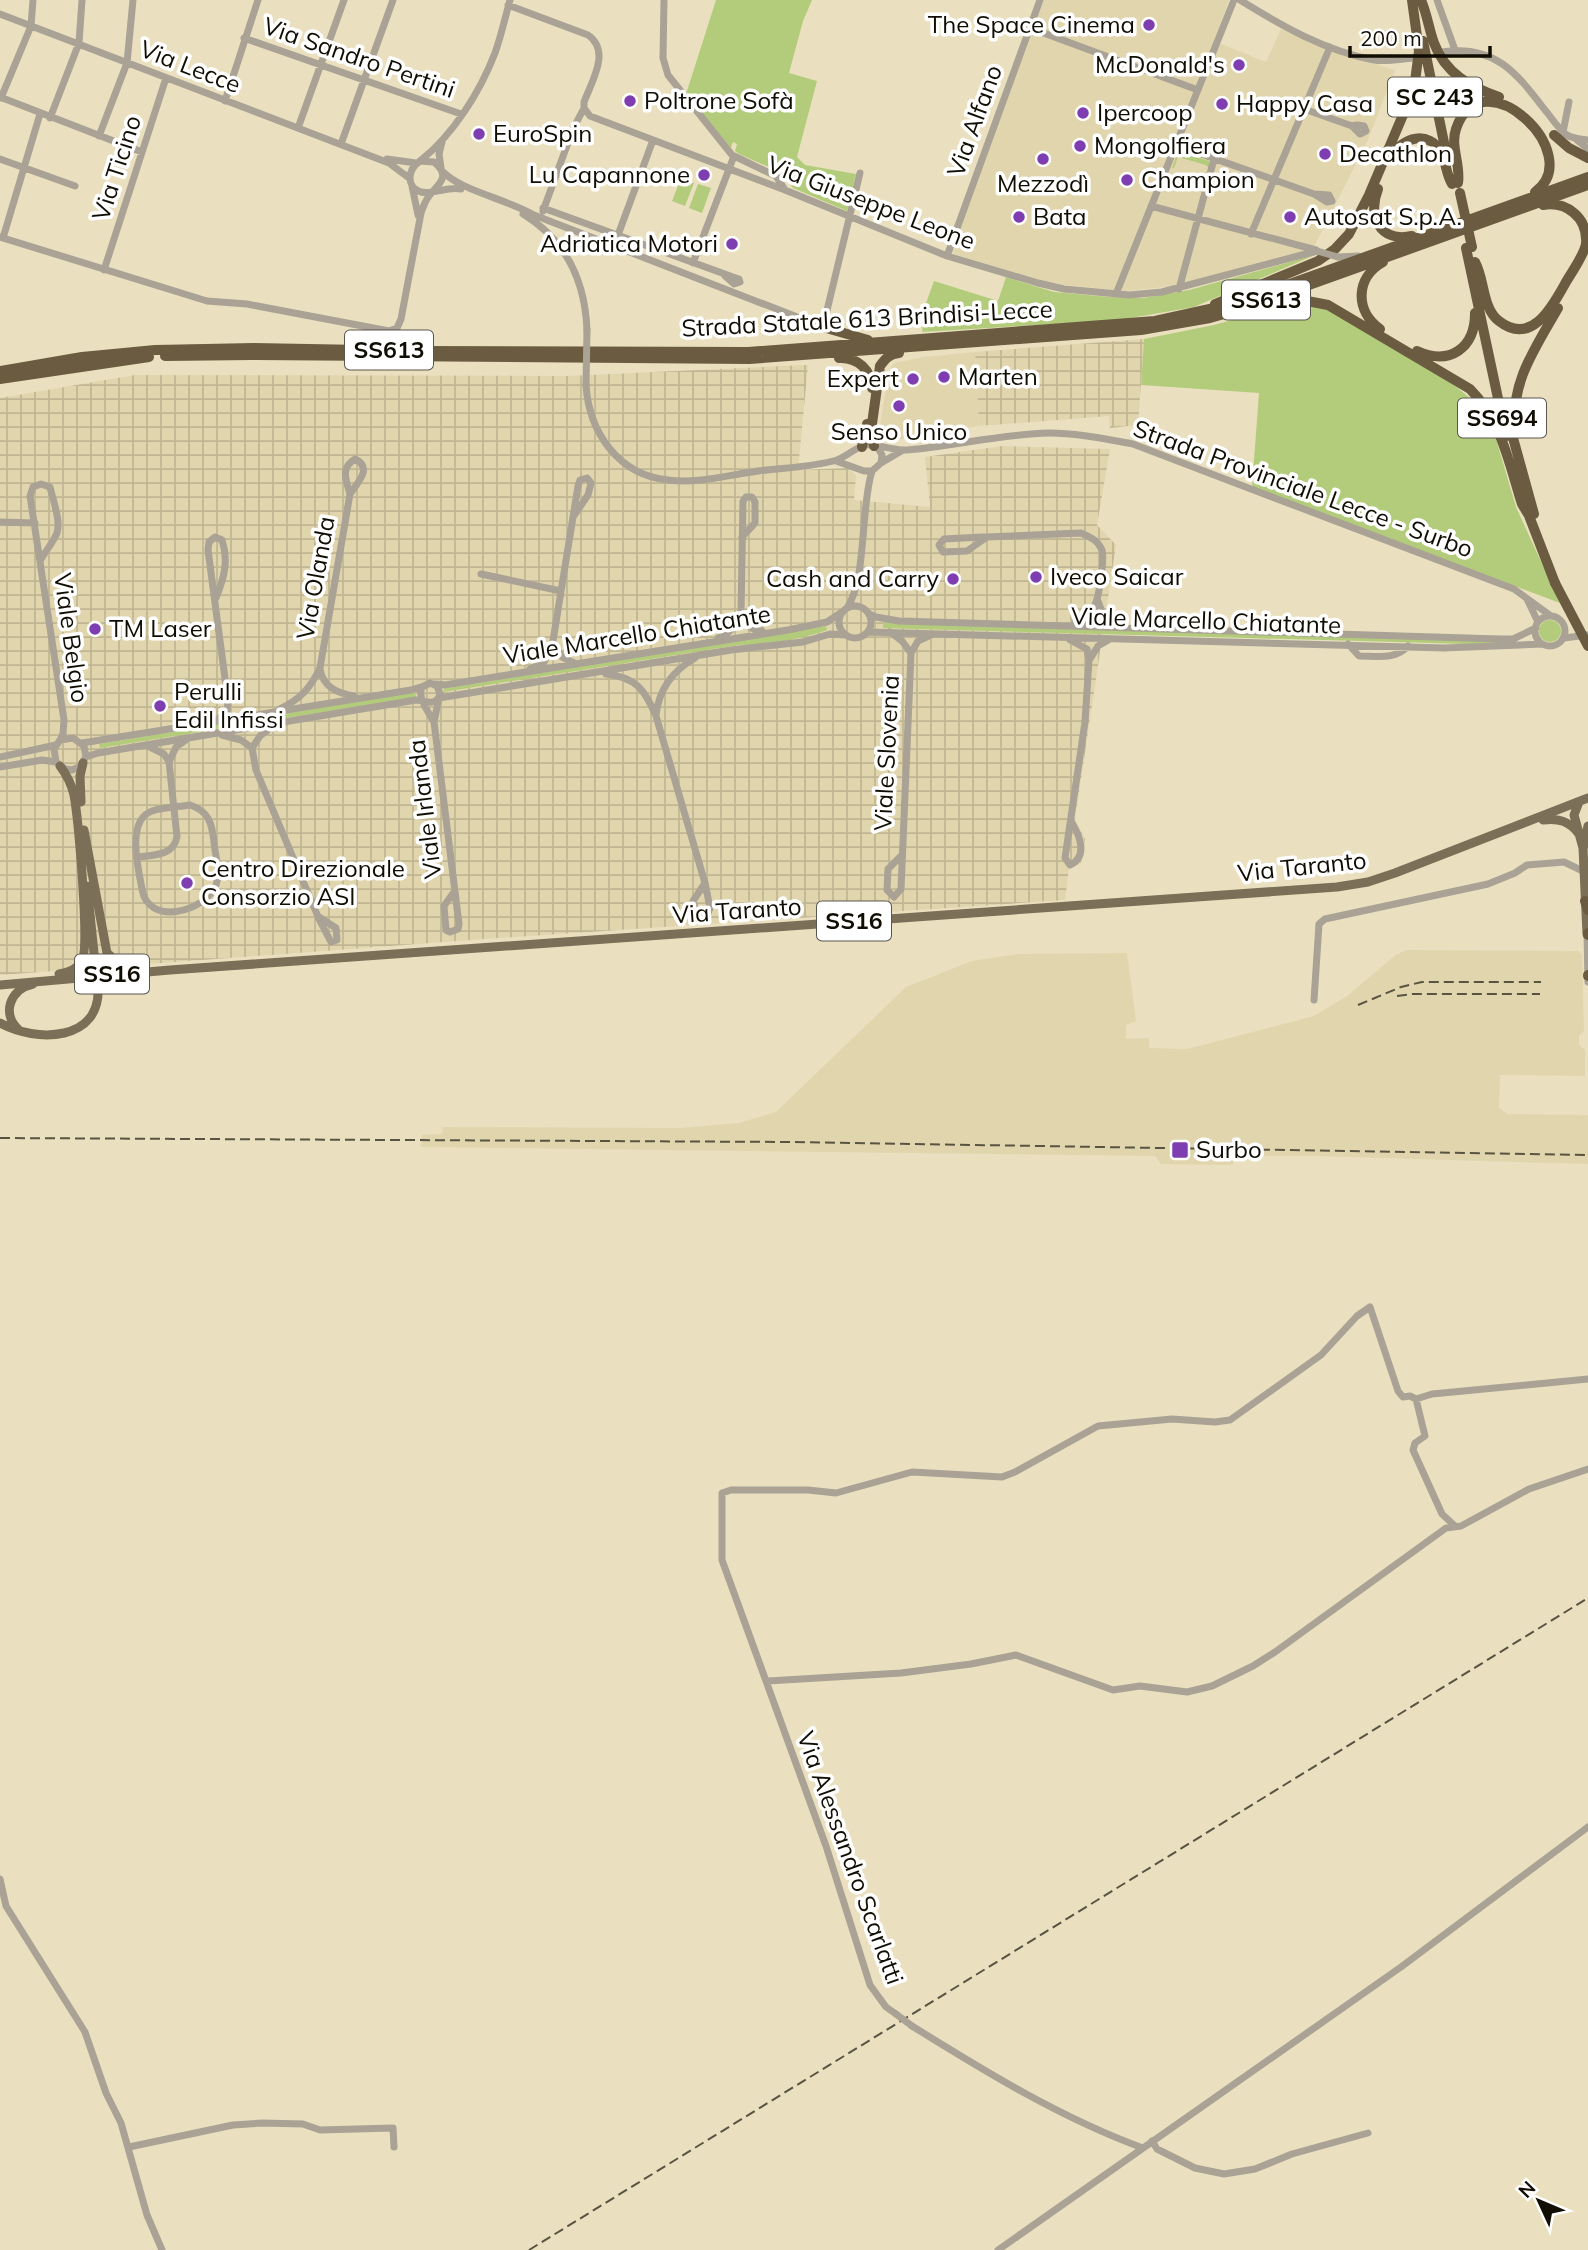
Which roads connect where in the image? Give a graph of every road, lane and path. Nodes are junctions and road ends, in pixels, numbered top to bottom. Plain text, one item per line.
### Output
1 (33, 0) edge
2 (82, 0) edge
3 (133, 0) edge
4 (258, 0) edge
5 (344, 0) edge
6 (393, 0) edge
7 (524, 0) edge
8 (664, 0) edge
9 (1040, 0) edge
10 (1234, 0) edge
11 (1240, 0) edge
12 (1413, 0) edge
13 (1420, 0) edge
14 (1437, 0) edge
15 (509, 2) edge
16 (521, 10) junction
17 (0, 14) edge
18 (31, 26) junction
19 (1030, 28) junction
20 (244, 38) junction
21 (79, 43) junction
22 (1331, 47) junction
23 (1455, 50) junction
24 (1441, 52) dead end
25 (1413, 58) dead end
26 (127, 63) junction
27 (320, 65) junction
28 (166, 78) junction
29 (365, 81) junction
30 (1198, 90) junction
31 (1, 98) edge
32 (225, 102) junction
33 (1569, 102) dead end
34 (584, 107) junction
35 (1304, 109) junction
36 (40, 114) junction
37 (461, 114) junction
38 (50, 118) junction
39 (1352, 126) dead end
40 (298, 128) junction
41 (448, 131) junction
42 (1563, 132) junction
43 (99, 136) junction
44 (653, 140) junction
45 (341, 144) junction
46 (1176, 145) junction
47 (1588, 145) edge
48 (142, 152) junction
49 (366, 153) junction
50 (734, 156) junction
51 (1588, 158) edge
52 (0, 159) edge
53 (1214, 159) junction
54 (418, 162) junction
55 (24, 168) junction
56 (729, 168) junction
57 (442, 171) junction
58 (860, 173) dead end
59 (1588, 177) edge
60 (1274, 180) junction
61 (410, 181) junction
62 (1588, 185) edge
63 (75, 186) dead end
64 (461, 189) junction
65 (1456, 189) junction
66 (785, 190) junction
67 (434, 191) junction
68 (1314, 194) dead end
69 (1152, 206) junction
70 (543, 208) junction
71 (850, 216) junction
72 (1486, 217) junction
73 (540, 218) junction
74 (1198, 219) junction
75 (418, 223) junction
76 (1450, 226) junction
77 (1251, 234) junction
78 (618, 235) junction
79 (1, 237) edge
80 (1439, 238) junction
81 (1469, 247) joint
82 (1390, 248) junction
83 (1317, 251) junction
84 (1588, 255) edge
85 (947, 256) junction
86 (693, 263) junction
87 (1472, 263) junction
88 (104, 270) junction
89 (725, 276) dead end
90 (1179, 289) junction
91 (1116, 294) junction
92 (1210, 318) junction
93 (1126, 324) junction
94 (823, 327) junction
95 (934, 338) junction
96 (968, 344) junction
97 (786, 357) junction
98 (0, 371) edge
99 (0, 379) edge
100 (876, 447) junction
101 (860, 448) junction
102 (904, 450) junction
103 (835, 460) junction
104 (881, 463) junction
105 (866, 470) junction
106 (1527, 492) junction
107 (350, 494) dead end
108 (1528, 514) junction
109 (573, 517) junction
110 (0, 522) edge
111 (34, 523) junction
112 (742, 537) junction
113 (987, 537) junction
114 (40, 561) junction
115 (481, 574) dead end
116 (1558, 581) junction
117 (857, 583) junction
118 (561, 591) junction
119 (1525, 595) junction
120 (216, 598) junction
121 (1098, 601) junction
122 (845, 610) junction
123 (867, 611) junction
124 (741, 612) junction
125 (1551, 616) junction
126 (1065, 625) junction
127 (1537, 625) junction
128 (1564, 625) junction
129 (1126, 626) junction
130 (788, 630) junction
131 (869, 632) junction
132 (890, 632) junction
133 (939, 632) junction
134 (1588, 633) edge
135 (846, 635) junction
136 (1059, 636) junction
137 (1114, 638) junction
138 (1564, 638) junction
139 (553, 641) junction
140 (710, 642) junction
141 (1542, 644) junction
142 (1588, 646) edge
143 (911, 653) junction
144 (701, 655) junction
145 (1089, 660) junction
146 (577, 664) junction
147 (320, 668) junction
148 (521, 673) junction
149 (593, 673) junction
150 (434, 684) junction
151 (422, 687) junction
152 (362, 698) junction
153 (439, 698) junction
154 (228, 701) junction
155 (423, 701) junction
156 (274, 712) junction
157 (656, 716) junction
158 (246, 717) junction
159 (64, 720) junction
160 (215, 722) junction
161 (434, 722) junction
162 (277, 723) junction
163 (216, 733) junction
164 (191, 737) junction
165 (80, 741) junction
166 (58, 743) junction
167 (143, 745) junction
168 (252, 748) junction
169 (0, 757) edge
170 (85, 760) junction
171 (169, 762) junction
172 (58, 764) junction
173 (0, 767) edge
174 (1583, 800) edge
175 (174, 808) junction
176 (1587, 810) edge
177 (1071, 821) junction
178 (1527, 822) junction
179 (1588, 826) edge
180 (1580, 835) junction
181 (82, 840) junction
182 (1583, 848) junction
183 (902, 855) junction
184 (138, 857) junction
185 (1586, 873) edge
186 (705, 883) dead end
187 (454, 892) junction
188 (1587, 905) edge
189 (318, 918) dead end
190 (1588, 934) edge
191 (170, 970) junction
192 (1588, 975) edge
193 (53, 979) junction
194 (10, 982) junction
195 (1588, 982) edge
196 (0, 985) edge
197 (1314, 1000) dead end
198 (0, 1023) edge
199 (23, 1034) junction
200 (1588, 1379) edge
201 (1416, 1399) junction
202 (1588, 1469) edge
203 (1455, 1526) junction
204 (768, 1681) junction
205 (1588, 1827) edge
206 (0, 1879) edge
207 (1368, 2133) dead end
208 (1152, 2141) junction
209 (129, 2147) junction
210 (394, 2147) dead end
211 (1143, 2148) junction
212 (162, 2250) edge
213 (998, 2250) edge

1 - 18 street
2 - 21 street
3 - 26 street
4 - 20 street
5 - 27 street
6 - 29 street
7 - 16 street
8 - 50 street
9 - 19 street, Via Alfano
10 - 30 street
11 - 22 street
12 - 65 highway, SC 243
12 - 93 highway
13 - 51 highway
13 - 65 highway, SC 243
14 - 23 street
15 - 16 street
15 - 37 street
16 - 34 street
17 - 18 street, Via Lecce
18 - 21 street, Via Lecce
18 - 31 street
19 - 30 street
19 - 85 street, Via Alfano
20 - 27 street, Via Sandro Pertini
20 - 32 street
21 - 26 street, Via Lecce
21 - 38 street
22 - 25 street
22 - 35 street
23 - 24 street
23 - 42 street
26 - 28 street, Via Lecce
26 - 43 street
27 - 29 street, Via Sandro Pertini
27 - 40 street
28 - 32 street, Via Lecce
28 - 48 street, Via Ticino
29 - 37 street, Via Sandro Pertini
29 - 45 street
30 - 46 street
31 - 36 street
32 - 40 street, Via Lecce
33 - 42 street
34 - 44 street, Via Giuseppe Leone
34 - 70 street
35 - 39 street
35 - 60 street
36 - 38 street
36 - 55 street
37 - 41 street
38 - 43 street
40 - 45 street, Via Lecce
41 - 54 street
41 - 57 street
42 - 47 street
43 - 48 street
44 - 56 street, Via Giuseppe Leone
44 - 78 street
45 - 49 street, Via Lecce
46 - 53 street
46 - 69 street
48 - 88 street, Via Ticino
49 - 54 street, Via Lecce
49 - 61 street, Via Lecce
50 - 56 street
50 - 66 street
52 - 55 street
53 - 60 street
53 - 74 street
54 - 57 street
54 - 61 street
55 - 63 street
55 - 79 street
56 - 66 street, Via Giuseppe Leone
56 - 86 street
57 - 64 street
57 - 67 street
57 - 73 street
58 - 71 street
59 - 72 highway, Strada Statale 613 Brindisi-Lecce / SS613
60 - 68 street
60 - 77 street
61 - 67 street
61 - 75 street
62 - 72 highway, Strada Statale 613 Brindisi-Lecce / SS613
64 - 67 street
64 - 103 street, bridge
65 - 72 highway
65 - 76 highway
65 - 81 highway, SC 243, bridge
66 - 71 street, Via Giuseppe Leone
67 - 75 street
69 - 74 street
69 - 91 street
70 - 73 street
70 - 78 street
71 - 85 street, Via Giuseppe Leone
71 - 94 street
72 - 76 highway, Strada Statale 613 Brindisi-Lecce / SS613
72 - 80 highway, Strada Statale 613 Brindisi-Lecce / SS613
72 - 87 highway
73 - 94 street
74 - 77 street
74 - 90 street
75 - 88 street
76 - 82 highway, Strada Statale 613 Brindisi-Lecce / SS613
77 - 83 street
78 - 86 street
79 - 88 street
80 - 87 highway
80 - 92 highway, Strada Statale 613 Brindisi-Lecce / SS613
81 - 87 highway, SS694
82 - 83 street, bridge
82 - 93 highway, Strada Statale 613 Brindisi-Lecce / SS613
83 - 90 street, Via Giuseppe Leone
84 - 106 highway
85 - 91 street, Via Giuseppe Leone
86 - 89 street
87 - 106 highway, SS694
87 - 108 highway, SS694
90 - 91 street, Via Giuseppe Leone
92 - 96 highway, Strada Statale 613 Brindisi-Lecce / SS613
92 - 108 highway
93 - 95 highway, Strada Statale 613 Brindisi-Lecce / SS613
94 - 95 highway
95 - 98 highway, Strada Statale 613 Brindisi-Lecce / SS613
96 - 97 highway, Strada Statale 613 Brindisi-Lecce / SS613
96 - 100 highway
97 - 99 highway, Strada Statale 613 Brindisi-Lecce / SS613
97 - 101 highway
100 - 101 street
100 - 102 street, Strada Provinciale Lecce - Surbo
100 - 104 street
101 - 103 street
101 - 105 street
102 - 104 street, Strada Provinciale Lecce - Surbo
102 - 119 street, Strada Provinciale Lecce - Surbo
103 - 105 street
104 - 105 street
105 - 117 street
106 - 116 highway, SS694
107 - 147 street, Via Olanda
108 - 116 highway, SS694
109 - 109 street
109 - 118 street
110 - 111 street
111 - 114 street, Viale Belgio
111 - 114 street, Viale Belgio
112 - 112 street
112 - 124 street
113 - 113 street
113 - 121 street
114 - 159 street, Viale Belgio
115 - 118 street
116 - 134 highway, SS694
116 - 142 highway, SS694, bridge
117 - 122 street
117 - 123 street
118 - 139 street
119 - 125 street, Strada Provinciale Lecce - Surbo
119 - 127 street
120 - 120 street
120 - 154 street
121 - 126 street
121 - 129 street
122 - 123 street, Viale Marcello Chiatante
122 - 130 street, Viale Marcello Chiatante
122 - 135 street
123 - 126 street, Viale Marcello Chiatante
123 - 131 street
124 - 130 street
124 - 140 street
125 - 127 street, Viale Marcello Chiatante
125 - 128 street
126 - 129 street, Viale Marcello Chiatante
127 - 129 street, Viale Marcello Chiatante
127 - 141 street
128 - 134 street
128 - 138 street
130 - 140 street, Viale Marcello Chiatante
131 - 132 street, Viale Marcello Chiatante
131 - 135 street, Viale Marcello Chiatante
132 - 133 street, Viale Marcello Chiatante
132 - 143 street, Viale Slovenia
133 - 136 street, Viale Marcello Chiatante
133 - 143 street, Viale Slovenia
134 - 138 street, Viale Marcello Chiatante
135 - 144 street, Viale Marcello Chiatante
136 - 137 street, Viale Marcello Chiatante
136 - 145 street
137 - 141 street, Viale Marcello Chiatante
137 - 145 street
138 - 141 street, Viale Marcello Chiatante
139 - 146 street
139 - 148 street
140 - 146 street, Viale Marcello Chiatante
143 - 183 street, Viale Slovenia
144 - 149 street, Viale Marcello Chiatante
144 - 157 street
145 - 177 street
146 - 148 street, Viale Marcello Chiatante
147 - 152 street, Via Olanda
147 - 156 street, Via Olanda
148 - 150 street, Viale Marcello Chiatante
149 - 153 street, Viale Marcello Chiatante
149 - 157 street
150 - 151 street, Viale Marcello Chiatante
150 - 153 street
151 - 152 street, Viale Marcello Chiatante
151 - 155 street
152 - 156 street, Viale Marcello Chiatante
153 - 155 street, Viale Marcello Chiatante
153 - 161 street, Viale Irlanda
154 - 158 street
154 - 160 street
155 - 161 street, Viale Irlanda
155 - 162 street, Viale Marcello Chiatante
156 - 158 street, Viale Marcello Chiatante
157 - 186 street
158 - 160 street, Viale Marcello Chiatante
159 - 165 street, Viale Belgio
159 - 166 street, Viale Belgio
160 - 165 street, Viale Marcello Chiatante
161 - 187 street, Viale Irlanda
162 - 163 street, Viale Marcello Chiatante
162 - 168 street
163 - 164 street, Viale Marcello Chiatante
163 - 168 street
164 - 167 street, Viale Marcello Chiatante
164 - 171 street
165 - 166 street, Viale Marcello Chiatante
165 - 170 street
166 - 169 street, Viale Marcello Chiatante
166 - 172 street
167 - 170 street, Viale Marcello Chiatante
167 - 171 street
168 - 189 street
170 - 172 street, Viale Marcello Chiatante
170 - 181 main road
171 - 175 street
172 - 173 street, Viale Marcello Chiatante
172 - 181 main road
174 - 176 main road
174 - 178 main road, Via Taranto / SS16
174 - 180 main road
175 - 184 street
175 - 184 street
175 - 184 street
177 - 177 street
178 - 180 main road
178 - 191 main road, Via Taranto / SS16
179 - 182 main road
180 - 182 main road
181 - 191 main road
181 - 194 main road
181 - 199 main road, bridge
182 - 185 main road
183 - 183 street, Viale Slovenia
185 - 188 main road
185 - 197 street
187 - 187 street, Viale Irlanda
188 - 190 main road
190 - 192 street
191 - 193 main road, Via Taranto / SS16
192 - 195 street
193 - 194 main road, Via Taranto / SS16
193 - 199 main road
194 - 196 main road, Via Taranto / SS16
198 - 199 main road
200 - 201 street
201 - 203 street
201 - 204 street, Via Alessandro Scarlatti
202 - 203 street
203 - 204 street
204 - 211 street, Via Alessandro Scarlatti, bridge
205 - 208 street
206 - 209 street
207 - 208 street
208 - 211 street
209 - 210 street
209 - 212 street
211 - 213 street

